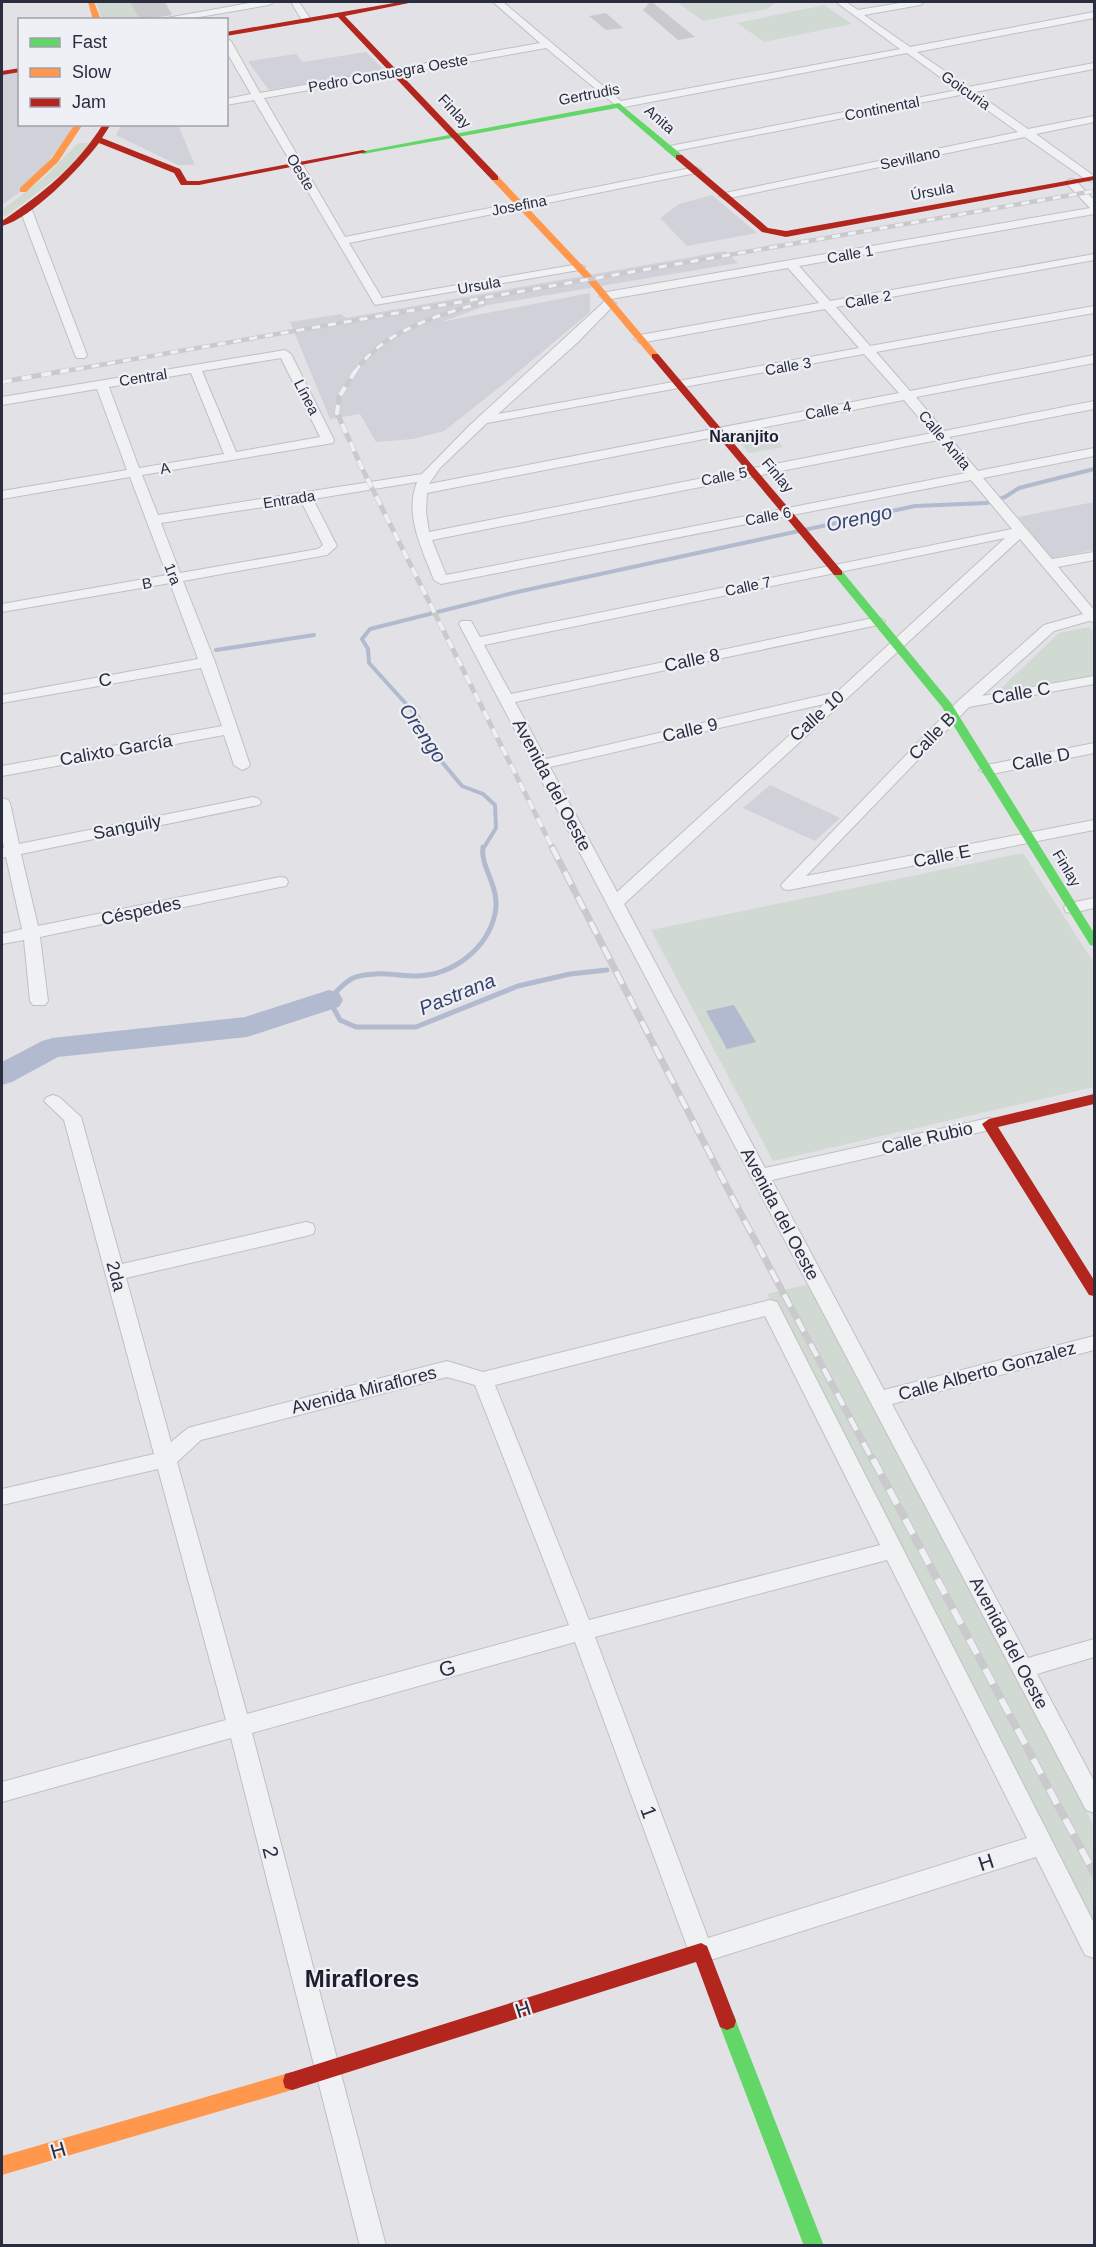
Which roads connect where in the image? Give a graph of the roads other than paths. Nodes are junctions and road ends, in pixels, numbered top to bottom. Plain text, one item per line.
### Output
1 (91, 2) edge
2 (269, 2) edge
3 (295, 2) edge
4 (410, 2) edge
5 (498, 2) edge
6 (840, 2) edge
7 (920, 2) edge
8 (857, 13) junction
9 (339, 14) junction
10 (213, 15) edge
11 (1095, 15) edge
12 (95, 18) edge
13 (181, 18) edge
14 (306, 20) junction
15 (228, 34) edge
16 (228, 44) edge
17 (549, 44) junction
18 (909, 50) junction
19 (1095, 66) edge
20 (18, 70) edge
21 (396, 72) junction
22 (2, 73) edge
23 (968, 91) junction
24 (258, 96) junction
25 (228, 102) edge
26 (618, 105) junction
27 (1095, 119) edge
28 (78, 126) edge
29 (106, 126) edge
30 (1029, 133) junction
31 (455, 135) junction
32 (72, 138) junction
33 (99, 140) junction
34 (670, 149) junction
35 (297, 165) junction
36 (696, 170) junction
37 (1093, 178) edge
38 (1071, 182) junction
39 (725, 196) junction
40 (9, 200) dead end
41 (521, 205) junction
42 (1095, 206) edge
43 (26, 210) junction
44 (1095, 211) edge
45 (2, 224) edge
46 (775, 234) joint
47 (343, 241) junction
48 (1095, 257) edge
49 (791, 264) junction
50 (579, 267) junction
51 (608, 300) junction
52 (379, 302) joint
53 (828, 306) junction
54 (1095, 309) edge
55 (640, 339) junction
56 (868, 351) junction
57 (285, 354) joint
58 (81, 355) dead end
59 (1095, 359) edge
60 (195, 369) junction
61 (102, 384) junction
62 (681, 385) junction
63 (908, 395) junction
64 (2, 401) edge
65 (1095, 405) edge
66 (482, 420) junction
67 (718, 431) junction
68 (940, 434) junction
69 (328, 440) joint
70 (1095, 452) edge
71 (231, 456) junction
72 (752, 471) junction
73 (134, 473) junction
74 (973, 474) junction
75 (425, 477) junction
76 (420, 490) junction
77 (2, 495) edge
78 (306, 497) junction
79 (792, 517) junction
80 (153, 520) junction
81 (1022, 531) junction
82 (424, 537) junction
83 (1095, 556) edge
84 (1049, 564) junction
85 (834, 568) junction
86 (175, 578) junction
87 (2, 608) edge
88 (1094, 616) edge
89 (878, 621) junction
90 (466, 624) dead end
91 (476, 642) junction
92 (898, 645) junction
93 (208, 662) junction
94 (1095, 680) edge
95 (839, 696) junction
96 (2, 699) edge
97 (506, 700) junction
98 (964, 704) junction
99 (950, 710) junction
100 (231, 729) junction
101 (1095, 748) edge
102 (242, 765) dead end
103 (541, 765) junction
104 (987, 770) junction
105 (2, 771) edge
106 (253, 802) dead end
107 (2, 803) edge
108 (1095, 825) edge
109 (1030, 839) junction
110 (8, 851) edge
111 (280, 882) dead end
112 (789, 885) joint
113 (615, 903) junction
114 (1095, 903) edge
115 (1072, 908) junction
116 (31, 933) junction
117 (2, 939) edge
118 (1095, 942) edge
119 (39, 1001) dead end
120 (1095, 1099) edge
121 (53, 1101) dead end
122 (989, 1124) junction
123 (760, 1176) junction
124 (306, 1229) dead end
125 (115, 1273) junction
126 (1095, 1291) edge
127 (1095, 1343) edge
128 (483, 1380) junction
129 (879, 1399) junction
130 (166, 1459) junction
131 (2, 1497) edge
132 (893, 1550) junction
133 (582, 1631) junction
134 (1095, 1648) edge
135 (1023, 1669) junction
136 (239, 1726) junction
137 (2, 1792) edge
138 (1095, 1803) edge
139 (1042, 1844) junction
140 (1095, 1947) edge
141 (701, 1952) junction
142 (326, 2071) junction
143 (2, 2166) edge
144 (373, 2246) edge
145 (814, 2246) edge

1 - 12 street
2 - 10 street
3 - 14 street
4 - 9 street
5 - 17 street, Anita
6 - 8 street, Goicuria
7 - 8 street
8 - 18 street, Goicuria
9 - 14 street
9 - 21 street, Finlay
10 - 13 street
11 - 18 street, Gertrudis
14 - 15 street
16 - 24 street, Oeste
17 - 21 street, Pedro Consuegra Oeste
17 - 26 street, Anita
18 - 23 street, Goicuria
18 - 26 street, Gertrudis
19 - 23 street, Continental
20 - 22 street
21 - 24 street, Pedro Consuegra Oeste
21 - 31 street, Finlay
23 - 30 street, Goicuria
23 - 34 street, Continental
24 - 25 street, Pedro Consuegra Oeste
24 - 35 street, Oeste
26 - 31 street, Gertrudis
26 - 34 street, Anita
27 - 30 street, Sevillano
28 - 32 street
29 - 33 street
30 - 37 street, Goicuria
30 - 39 street, Sevillano
31 - 35 street, Gertrudis
31 - 41 street, Finlay
32 - 33 street
32 - 40 street
33 - 35 street, Gertrudis
33 - 43 street
34 - 36 street, Anita
35 - 47 street, Oeste
36 - 39 street, Anita
36 - 41 street, Josefina
37 - 38 street, Úrsula
38 - 42 street
38 - 46 street, Úrsula
39 - 46 street, Anita
41 - 47 street, Josefina
41 - 50 street, Finlay
43 - 45 street
43 - 58 street
44 - 49 street, Calle 1
47 - 52 street, Oeste
48 - 53 street, Calle 2
49 - 51 street, Calle 1
49 - 53 street, Calle Anita
50 - 51 street, Finlay
50 - 52 street, Ursula
51 - 55 street, Finlay
51 - 66 street
53 - 55 street, Calle 2
53 - 56 street, Calle Anita
54 - 56 street, Calle 3
55 - 62 street, Finlay
56 - 62 street, Calle 3
56 - 63 street, Calle Anita
57 - 60 street, Central
57 - 69 street, Línea
59 - 63 street, Calle 4
60 - 61 street, Central
60 - 71 street
61 - 64 street, Central
61 - 73 street, 1ra
62 - 66 street, Calle 3
62 - 67 street, Finlay
63 - 67 street, Calle 4
63 - 68 street, Calle Anita
65 - 68 street, Calle 5
66 - 75 street
67 - 72 street, Finlay
67 - 76 street, Calle 4
68 - 72 street, Calle 5
68 - 74 street, Calle Anita
69 - 71 street, A
70 - 74 street, Calle 6
71 - 73 street, A
72 - 79 street, Finlay
72 - 82 street, Calle 5
73 - 77 street, A
73 - 80 street, 1ra
74 - 79 street, Calle 6
74 - 81 street, Calle Anita
75 - 76 street
75 - 78 street, Entrada
76 - 82 street
78 - 80 street, Entrada
78 - 86 street, B
79 - 82 street, Calle 6
79 - 85 street, Finlay
80 - 86 street, 1ra
81 - 84 street, Calle Anita
81 - 85 street, Calle 7
81 - 92 street, Calle 10
83 - 84 street
84 - 88 street, Calle Anita
85 - 89 street, Finlay
85 - 91 street, Calle 7
86 - 87 street, B
86 - 93 street, 1ra
88 - 98 street, Calle B
89 - 92 street, Finlay
89 - 97 street, Calle 8
90 - 91 street, Avenida del Oeste
91 - 97 street, Avenida del Oeste
92 - 95 street, Calle 10
92 - 99 street, Finlay
93 - 96 street, C
93 - 100 street, 1ra
94 - 98 street, Calle C
95 - 103 street, Calle 9
95 - 113 street, Calle 10
97 - 103 street, Avenida del Oeste
98 - 99 street, Calle B
99 - 104 street, Finlay
99 - 112 street, Calle B
100 - 102 street, 1ra
100 - 105 street, Calixto García
101 - 104 street, Calle D
103 - 113 street, Avenida del Oeste
104 - 109 street, Finlay
106 - 110 street, Sanguily
107 - 110 street
108 - 109 street, Calle E
109 - 112 street, Calle E
109 - 115 street, Finlay
110 - 116 street
111 - 116 street, Céspedes
113 - 123 street, Avenida del Oeste
114 - 115 street
115 - 118 street, Finlay
116 - 117 street, Céspedes
116 - 119 street
120 - 122 street, Calle Rubio
121 - 125 street, 2da
122 - 123 street, Calle Rubio
122 - 126 street
123 - 129 street, Avenida del Oeste
124 - 125 street
125 - 130 street, 2da
127 - 129 street, Calle Alberto Gonzalez
128 - 130 street, Avenida Miraflores
128 - 132 street
128 - 133 street, 1
129 - 135 street, Avenida del Oeste
130 - 131 street, Avenida Miraflores
130 - 136 street, 2
132 - 133 street, G
132 - 139 street
133 - 136 street, G
133 - 141 street, 1
134 - 135 street
135 - 138 street, Avenida del Oeste
136 - 137 street, G
136 - 142 street, 2
139 - 140 street
139 - 141 street, H
141 - 142 street, H
141 - 145 street, 1
142 - 143 street, H
142 - 144 street, 2

